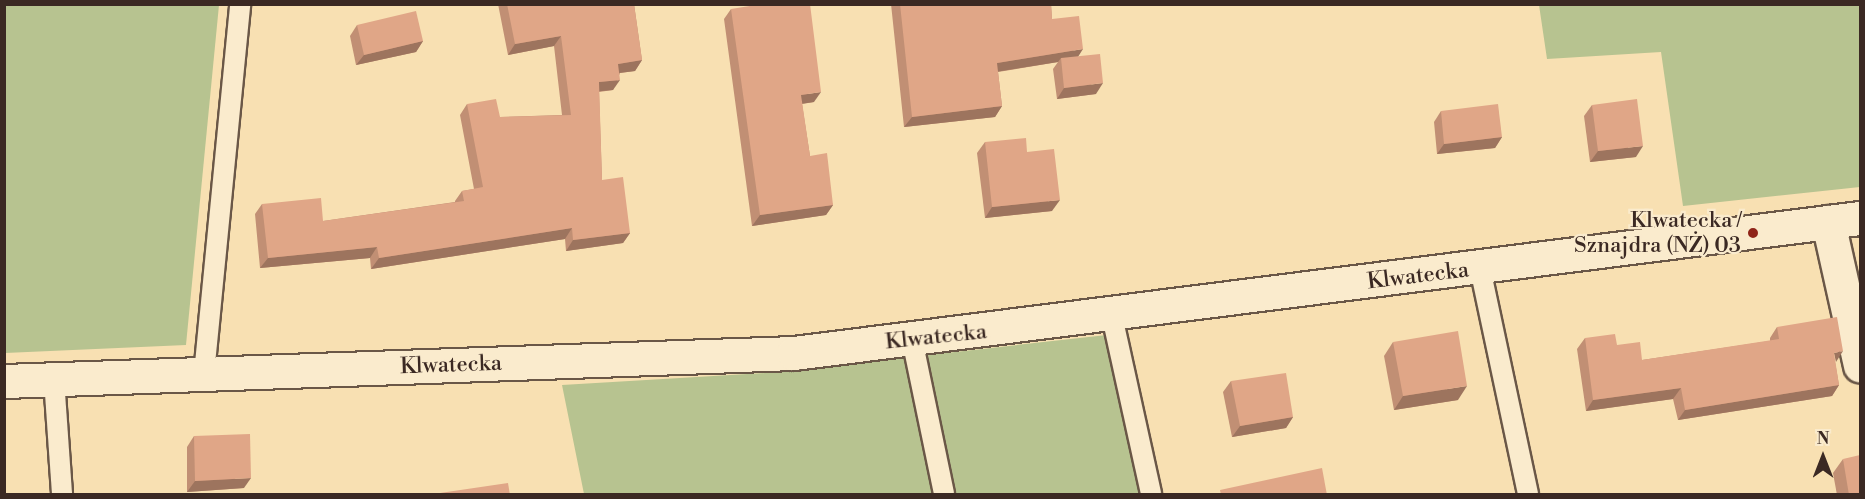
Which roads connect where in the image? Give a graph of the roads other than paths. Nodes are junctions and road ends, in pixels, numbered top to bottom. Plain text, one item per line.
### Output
1 (240, 4) edge
2 (1860, 218) edge
3 (1828, 222) junction
4 (1480, 268) junction
5 (1112, 316) junction
6 (912, 339) junction
7 (1860, 365) edge
8 (204, 374) junction
9 (54, 379) junction
10 (4, 381) edge
11 (62, 495) edge
12 (944, 495) edge
13 (1151, 495) edge
14 (1528, 495) edge

1 - 8 lane
2 - 3 street, Klwatecka
3 - 4 street, Klwatecka
3 - 7 street
4 - 5 street, Klwatecka
4 - 14 lane
5 - 6 street, Klwatecka
5 - 13 lane
6 - 8 street, Klwatecka
6 - 12 lane
8 - 9 street, Klwatecka
9 - 10 street, Klwatecka
9 - 11 lane

